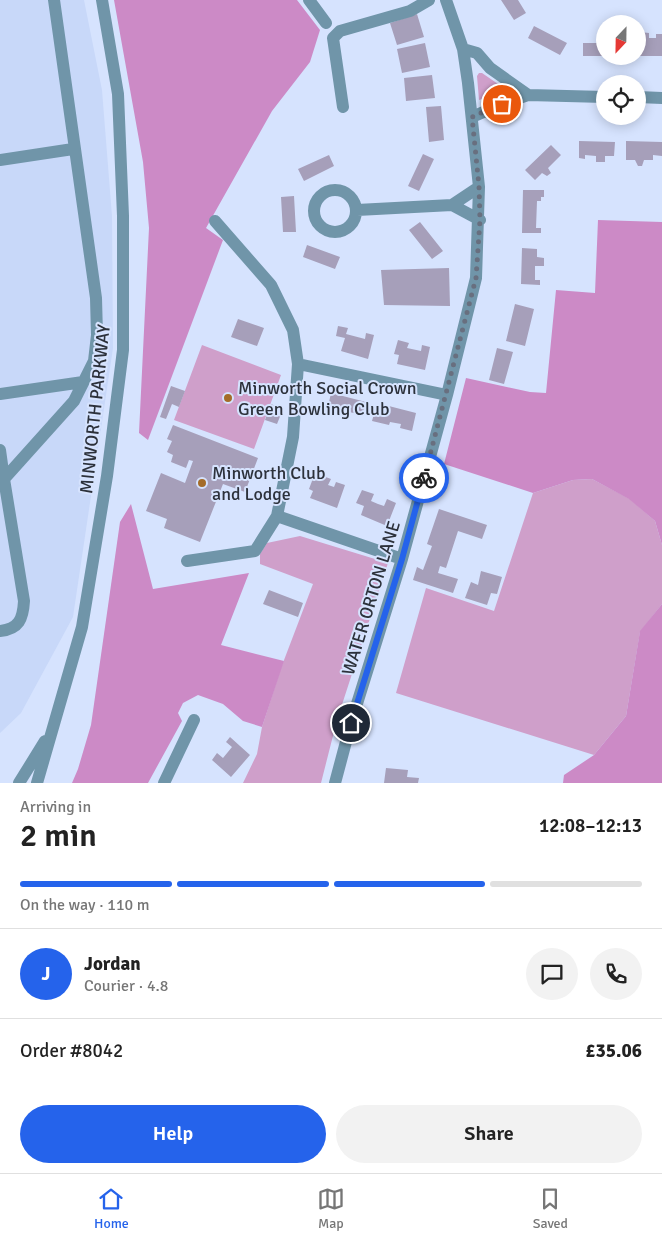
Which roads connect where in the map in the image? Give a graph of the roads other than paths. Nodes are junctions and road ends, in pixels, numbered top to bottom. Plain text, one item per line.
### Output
1 (54, 0) edge
2 (102, 0) edge
3 (309, 0) edge
4 (429, 0) edge
5 (446, 0) edge
6 (326, 23) dead end
7 (463, 49) junction
8 (528, 96) junction
9 (596, 97) edge
10 (646, 97) edge
11 (662, 98) edge
12 (343, 107) dead end
13 (472, 117) junction
14 (73, 149) junction
15 (0, 160) edge
16 (479, 186) junction
17 (452, 205) junction
18 (357, 210) dead end
19 (480, 220) junction
20 (215, 221) dead end
21 (298, 364) junction
22 (83, 382) junction
23 (0, 394) edge
24 (447, 395) junction
25 (0, 450) edge
26 (4, 479) junction
27 (277, 516) junction
28 (402, 559) junction
29 (187, 561) dead end
30 (0, 631) edge
31 (194, 720) dead end
32 (52, 728) junction
33 (19, 783) edge
34 (38, 783) edge
35 (164, 783) edge
36 (335, 783) edge

1 - 14 street
2 - 32 street, MINWORTH PARKWAY
3 - 6 street
4 - 12 street
5 - 7 street, WATER ORTON LANE
7 - 8 street
7 - 13 street, WATER ORTON LANE
8 - 9 street
8 - 13 street
10 - 11 street
13 - 16 street, WATER ORTON LANE
14 - 15 street
14 - 22 street
16 - 17 street
16 - 19 street, WATER ORTON LANE
17 - 18 street
17 - 19 street
19 - 24 street, WATER ORTON LANE
20 - 21 street
21 - 24 street
21 - 27 street
22 - 23 street
22 - 26 street
24 - 28 street, WATER ORTON LANE
25 - 26 street
26 - 30 street
27 - 28 street
27 - 29 street
28 - 36 street, WATER ORTON LANE
31 - 35 street
32 - 33 street, MINWORTH PARKWAY
32 - 34 street, MINWORTH PARKWAY

